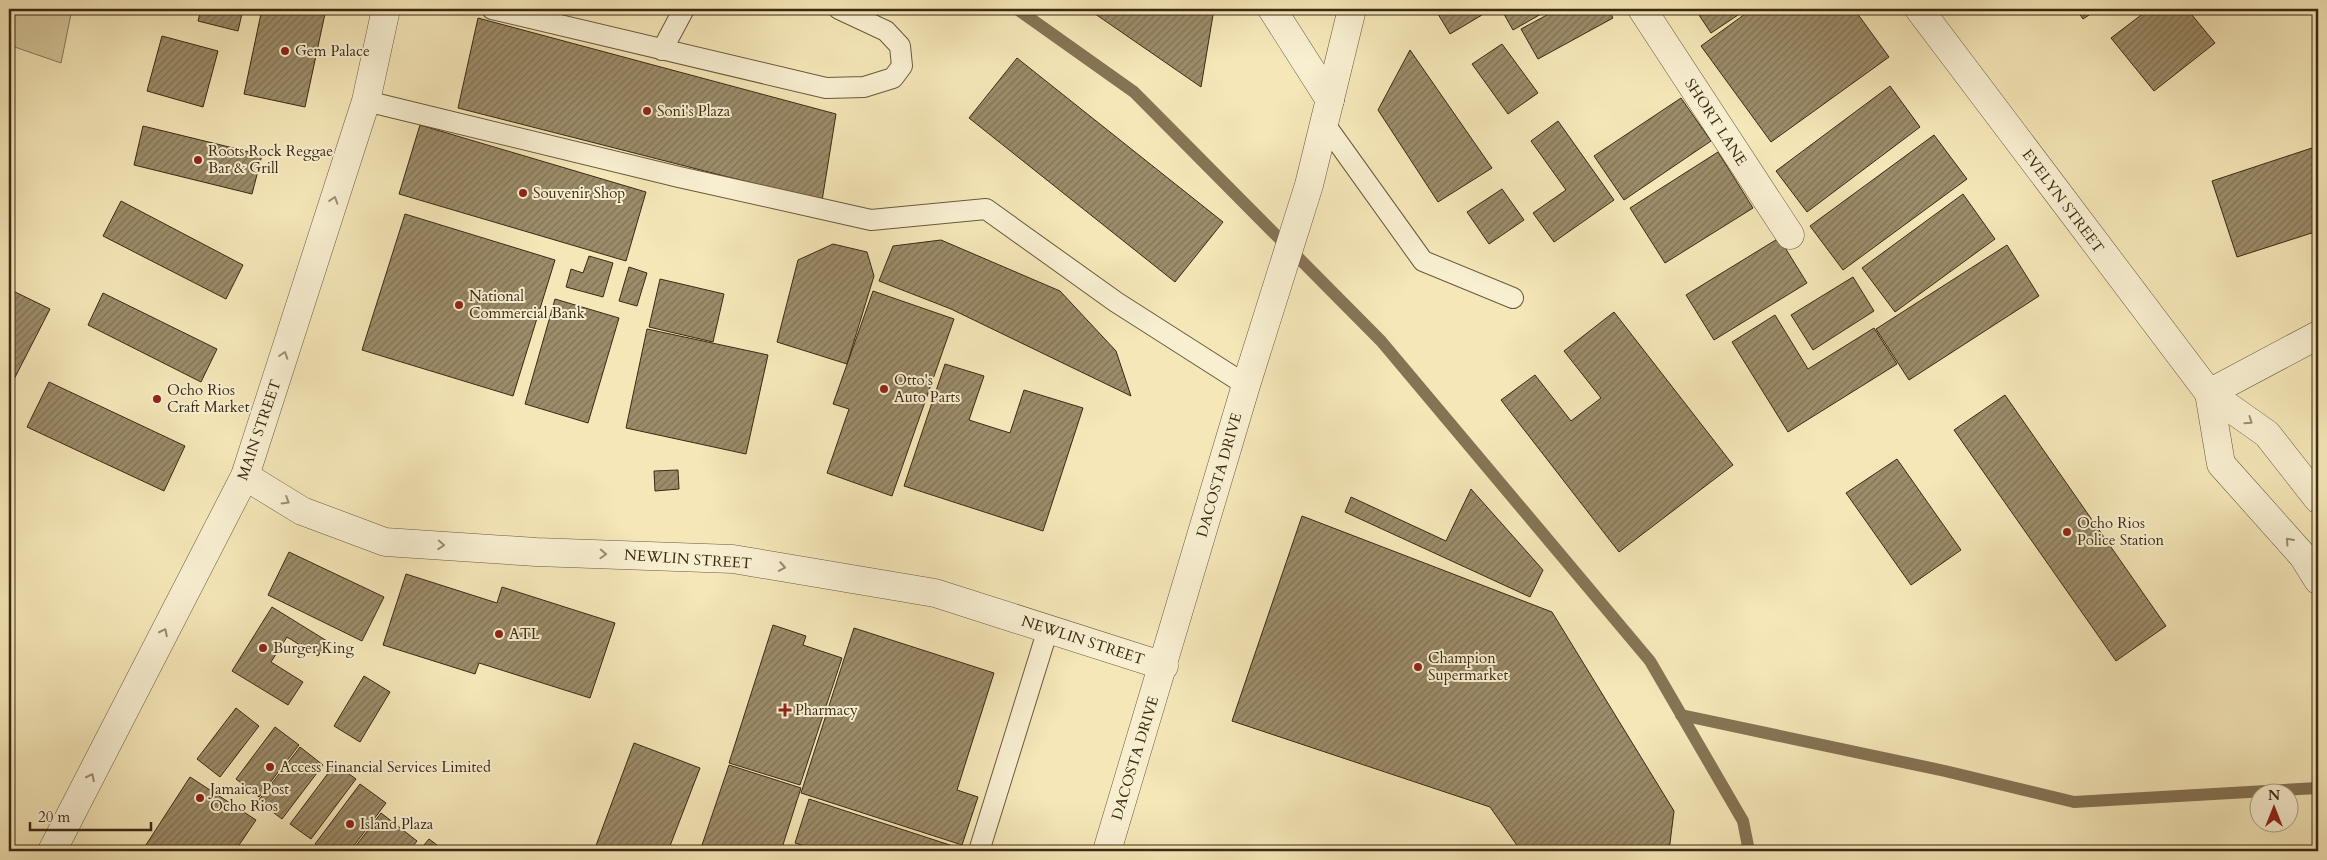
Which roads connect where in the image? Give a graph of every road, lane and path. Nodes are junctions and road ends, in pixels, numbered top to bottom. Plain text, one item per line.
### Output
1 (386, 9) edge
2 (492, 9) edge
3 (684, 9) edge
4 (839, 9) edge
5 (1272, 9) edge
6 (1352, 9) edge
7 (1642, 9) edge
8 (1918, 9) edge
9 (662, 50) junction
10 (366, 101) junction
11 (1327, 112) junction
12 (1790, 235) dead end
13 (1513, 298) dead end
14 (2318, 335) edge
15 (1246, 385) junction
16 (2209, 393) junction
17 (245, 476) junction
18 (2318, 499) edge
19 (2318, 580) edge
20 (1048, 629) junction
21 (1164, 666) junction
22 (52, 851) edge
23 (979, 851) edge
24 (1107, 851) edge

1 - 10 street, MAIN STREET
2 - 9 lane
3 - 9 lane
4 - 9 lane
5 - 11 street
6 - 11 street
7 - 12 street, SHORT LANE
8 - 16 street, EVELYN STREET
10 - 15 lane
17 -> 10 street, MAIN STREET
11 - 13 lane
11 - 15 street, DACOSTA DRIVE
14 - 16 street
15 - 21 street, DACOSTA DRIVE
16 -> 18 street, EVELYN STREET
19 -> 16 street, EVELYN STREET
17 -> 20 street, NEWLIN STREET
22 -> 17 street, MAIN STREET
20 - 21 street, NEWLIN STREET
20 - 23 lane
21 - 24 street, DACOSTA DRIVE

